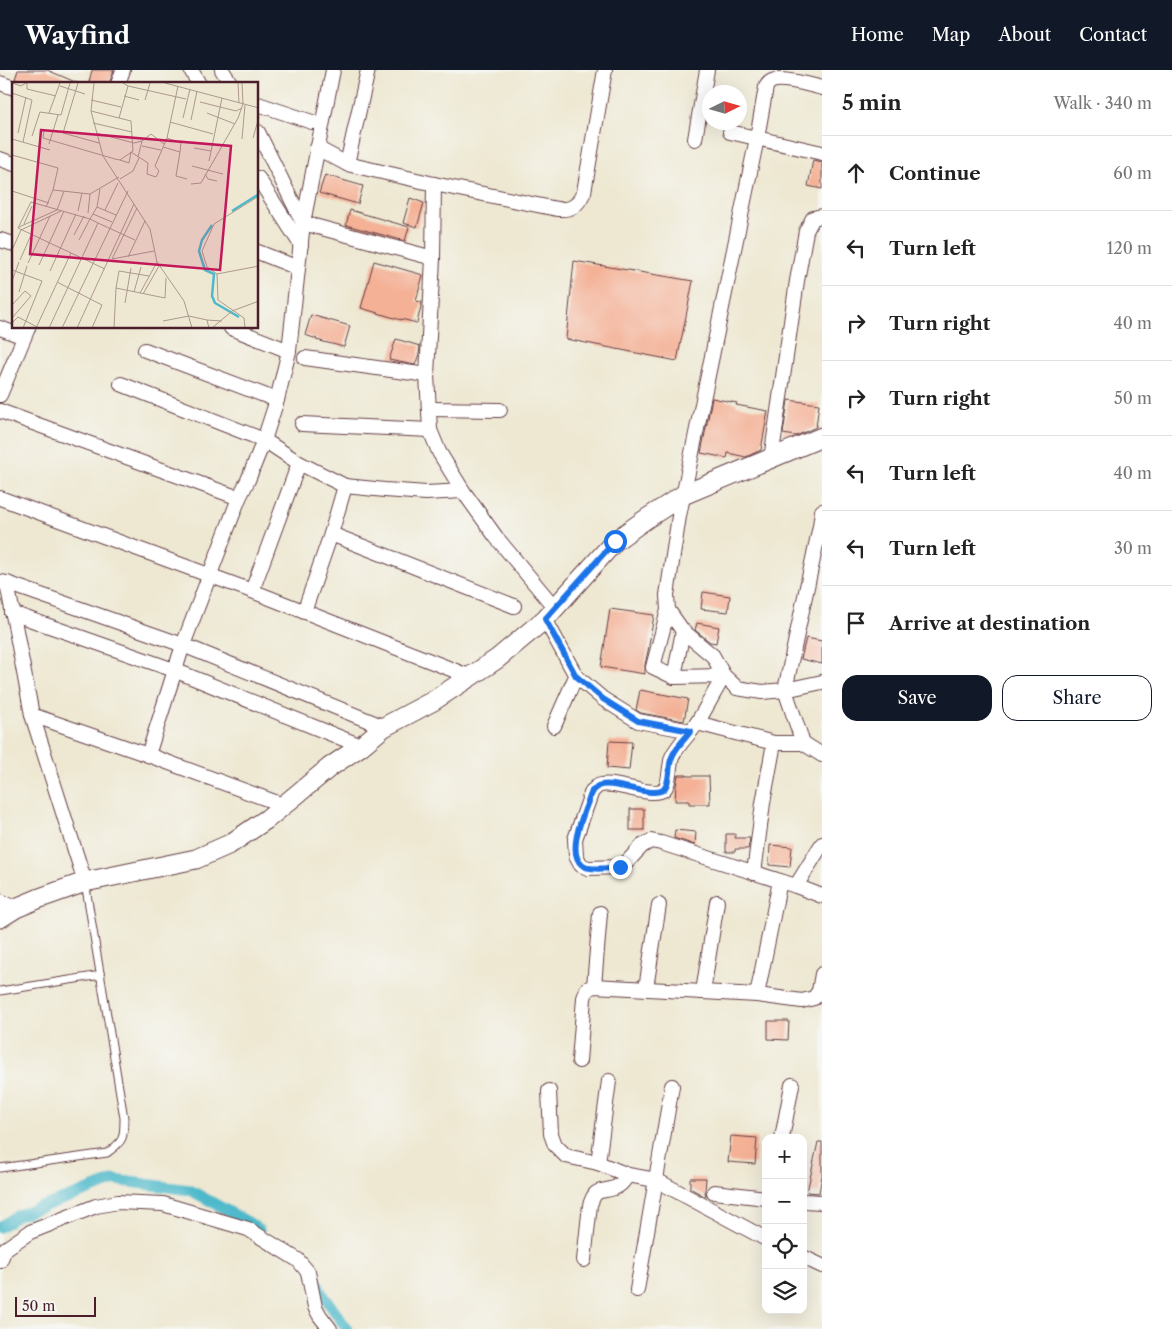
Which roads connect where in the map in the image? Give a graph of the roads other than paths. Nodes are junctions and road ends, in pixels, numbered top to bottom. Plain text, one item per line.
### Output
1 (123, 70) edge
2 (191, 70) edge
3 (222, 70) edge
4 (333, 70) edge
5 (368, 70) edge
6 (605, 70) edge
7 (707, 70) edge
8 (119, 82) edge
9 (198, 82) edge
10 (230, 82) edge
11 (822, 88) edge
12 (259, 104) edge
13 (312, 122) dead end
14 (730, 132) dead end
15 (259, 134) edge
16 (757, 138) junction
17 (695, 139) dead end
18 (317, 148) junction
19 (822, 153) edge
20 (0, 159) edge
21 (12, 163) edge
22 (347, 164) junction
23 (259, 180) edge
24 (434, 184) junction
25 (822, 216) edge
26 (303, 223) junction
27 (300, 245) junction
28 (259, 252) edge
29 (433, 258) junction
30 (298, 268) junction
31 (0, 328) edge
32 (233, 329) edge
33 (26, 332) edge
34 (145, 350) dead end
35 (289, 351) junction
36 (305, 358) dead end
37 (427, 375) junction
38 (121, 384) dead end
39 (0, 394) edge
40 (277, 400) junction
41 (429, 409) junction
42 (500, 410) dead end
43 (0, 411) edge
44 (302, 424) dead end
45 (430, 430) junction
46 (822, 438) edge
47 (264, 440) junction
48 (770, 458) junction
49 (299, 463) junction
50 (345, 486) junction
51 (463, 491) junction
52 (683, 495) junction
53 (0, 498) edge
54 (239, 498) junction
55 (822, 510) edge
56 (331, 534) junction
57 (209, 575) junction
58 (3, 582) edge
59 (252, 590) junction
60 (514, 606) dead end
61 (668, 610) junction
62 (304, 612) junction
63 (12, 613) junction
64 (550, 613) junction
65 (682, 631) junction
66 (183, 645) junction
67 (174, 670) junction
68 (576, 676) junction
69 (724, 676) junction
70 (471, 677) junction
71 (674, 677) junction
72 (822, 682) edge
73 (785, 690) junction
74 (32, 715) junction
75 (554, 726) dead end
76 (384, 727) junction
77 (694, 727) junction
78 (774, 743) junction
79 (803, 743) junction
80 (361, 746) junction
81 (148, 755) junction
82 (822, 755) edge
83 (283, 806) junction
84 (822, 844) edge
85 (754, 873) junction
86 (780, 881) junction
87 (85, 882) junction
88 (796, 886) junction
89 (822, 896) edge
90 (717, 902) dead end
91 (8, 905) edge
92 (659, 905) dead end
93 (600, 913) dead end
94 (0, 918) edge
95 (822, 974) edge
96 (101, 975) junction
97 (594, 986) junction
98 (646, 988) junction
99 (0, 990) edge
100 (703, 992) junction
101 (756, 995) junction
102 (579, 1061) dead end
103 (609, 1081) dead end
104 (792, 1085) dead end
105 (672, 1086) dead end
106 (549, 1091) dead end
107 (783, 1134) edge
108 (598, 1163) junction
109 (0, 1168) edge
110 (628, 1175) junction
111 (656, 1180) junction
112 (714, 1192) dead end
113 (762, 1198) edge
114 (807, 1201) edge
115 (822, 1202) edge
116 (762, 1237) edge
117 (807, 1259) edge
118 (584, 1260) dead end
119 (0, 1261) edge
120 (822, 1266) edge
121 (637, 1290) dead end
122 (330, 1329) edge

1 - 8 street
2 - 9 street
3 - 10 street
4 - 18 street
5 - 22 street
6 - 24 street
7 - 17 street
11 - 16 street
12 - 13 street
14 - 16 street
15 - 26 street
16 - 19 street
16 - 52 street
18 - 22 street
18 - 26 street
20 - 21 street
22 - 24 street
23 - 27 street
24 - 29 street
25 - 48 street
26 - 27 street
26 - 29 street
27 - 30 street
28 - 30 street
29 - 37 street
30 - 35 street
31 - 33 street
32 - 35 street
33 - 39 street
34 - 40 street
35 - 40 street
36 - 37 street
37 - 41 street
38 - 47 street
40 - 47 street
41 - 42 street
41 - 45 street
43 - 54 street
44 - 45 street
45 - 51 street
46 - 48 street
47 - 49 street
47 - 54 street
48 - 52 street
49 - 50 street
49 - 59 street
50 - 51 street
50 - 56 street
51 - 64 street
52 - 61 street
52 - 64 street
53 - 57 street
54 - 57 street
55 - 73 street
56 - 60 street
56 - 62 street
57 - 59 street
57 - 66 street
58 - 63 street
58 - 66 street
59 - 62 street
61 - 65 street
61 - 71 street
62 - 70 street
63 - 67 street
63 - 74 street
64 - 68 street
64 - 70 street
65 - 69 street
65 - 71 street
66 - 67 street
66 - 76 street
67 - 80 street
67 - 81 street
68 - 75 street
68 - 77 street
69 - 71 street
69 - 73 street
69 - 77 street
70 - 76 street
72 - 73 street
73 - 79 street
74 - 81 street
74 - 87 street
76 - 80 street
77 - 78 street
77 - 85 street
78 - 79 street
78 - 85 street
79 - 82 street
80 - 83 street
81 - 83 street
83 - 87 street
84 - 88 street
85 - 86 street
86 - 88 street
86 - 101 street
87 - 91 street
87 - 96 lane
88 - 89 street
90 - 100 street
91 - 94 street
92 - 98 street
93 - 97 street
95 - 101 street
96 - 99 lane
96 - 109 lane
97 - 98 street
97 - 102 street
98 - 100 street
100 - 101 street
103 - 108 street
104 - 107 street
105 - 111 street
106 - 108 street
108 - 110 street
110 - 111 street
110 - 118 street
111 - 116 street
111 - 121 street
112 - 113 street
114 - 115 street
117 - 120 street
119 - 122 street

